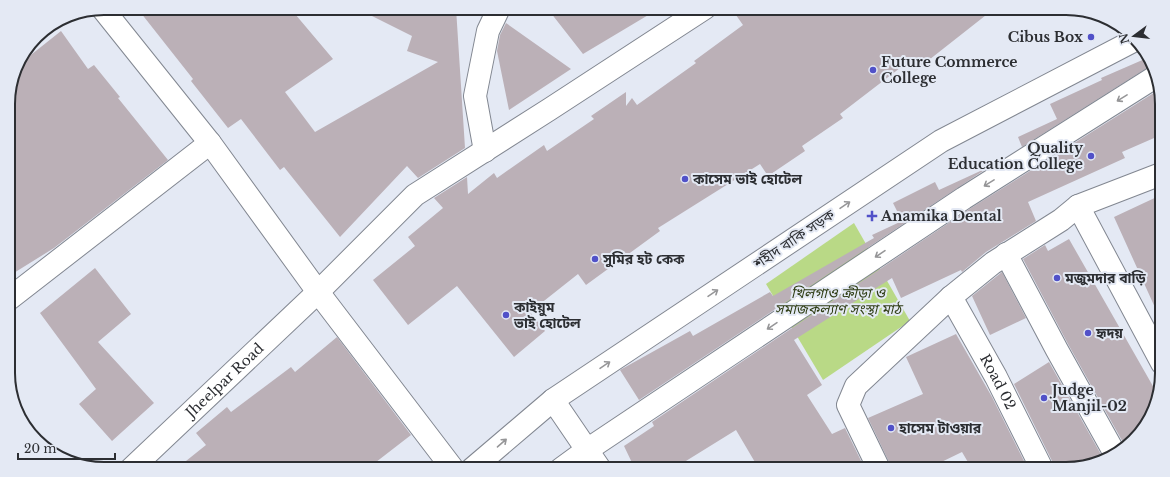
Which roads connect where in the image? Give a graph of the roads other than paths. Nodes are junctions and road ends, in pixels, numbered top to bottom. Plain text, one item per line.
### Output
1 (108, 15) edge
2 (496, 15) edge
3 (694, 15) edge
4 (1114, 51) edge
5 (1151, 80) edge
6 (210, 143) junction
7 (485, 150) junction
8 (1155, 176) edge
9 (1078, 206) junction
10 (1006, 254) junction
11 (318, 292) junction
12 (15, 294) edge
13 (951, 297) junction
14 (1155, 350) edge
15 (553, 400) junction
16 (1112, 449) edge
17 (587, 450) junction
18 (138, 462) edge
19 (449, 462) edge
20 (480, 462) edge
21 (571, 462) edge
22 (595, 462) edge
23 (876, 462) edge
24 (1038, 462) edge

1 - 6 street
2 - 7 street
3 - 7 street, Jheelpar Road
15 -> 4 street, শহীদ বাকি সড়ক
5 -> 17 street
6 - 11 street
6 - 12 street
7 - 11 street, Jheelpar Road
8 - 9 street
9 - 10 street
9 - 14 street
10 - 13 street
10 - 16 street
11 - 18 street, Jheelpar Road
11 - 19 street
13 - 23 street
13 - 24 street, Road 02
15 - 17 street
20 -> 15 street, শহীদ বাকি সড়ক
17 - 21 street
17 - 22 street

